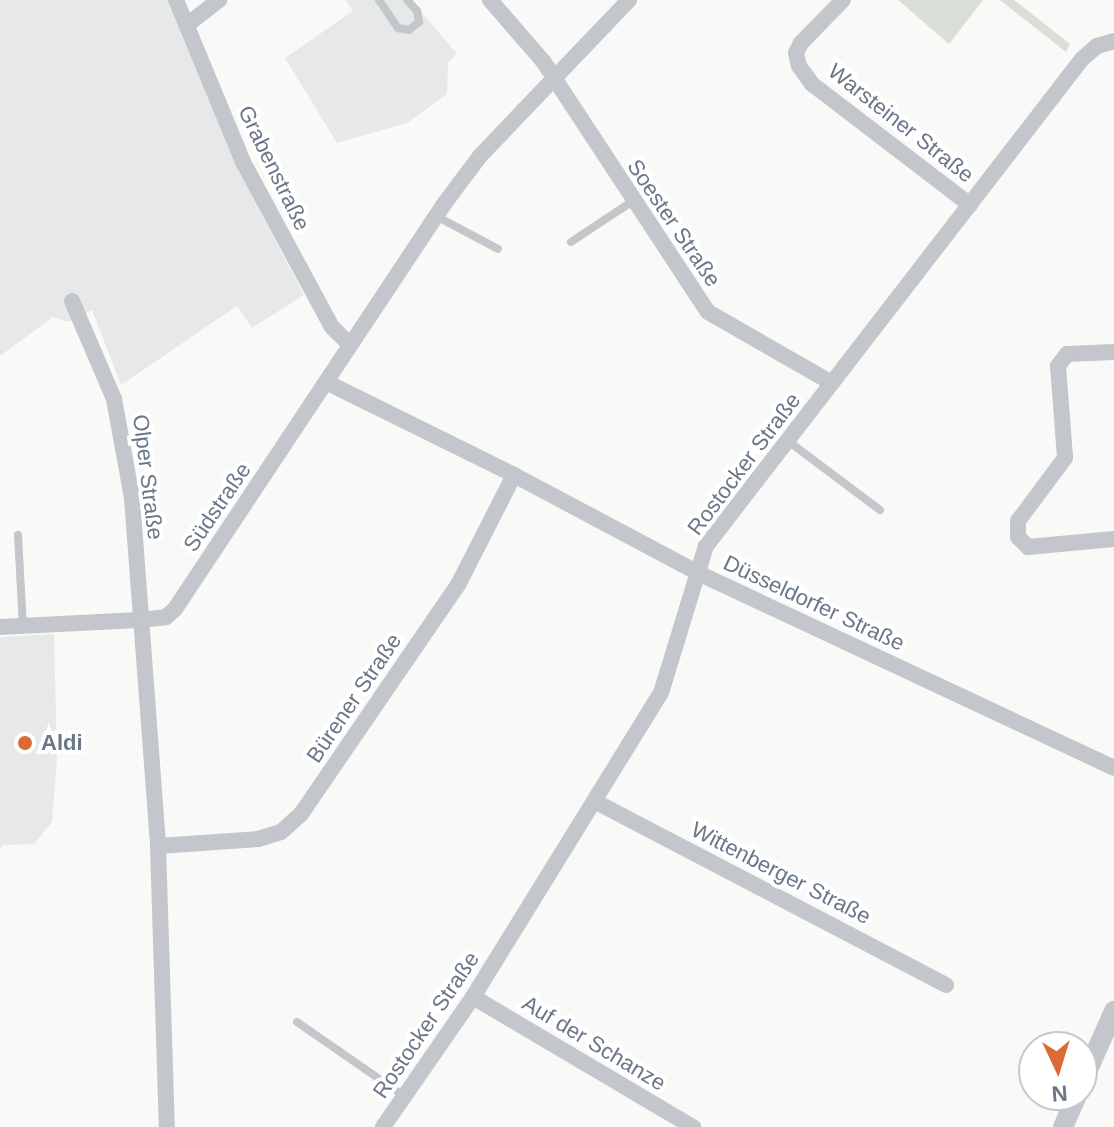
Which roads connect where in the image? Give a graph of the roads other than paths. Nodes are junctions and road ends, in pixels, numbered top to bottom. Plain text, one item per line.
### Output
1 (176, 0) edge
2 (219, 0) edge
3 (379, 0) edge
4 (407, 0) edge
5 (490, 0) edge
6 (629, 0) edge
7 (843, 0) edge
8 (187, 25) junction
9 (1114, 41) edge
10 (552, 79) junction
11 (633, 201) junction
12 (970, 205) junction
13 (436, 216) junction
14 (571, 242) dead end
15 (498, 249) dead end
16 (72, 301) dead end
17 (350, 345) junction
18 (1114, 352) edge
19 (328, 383) junction
20 (832, 383) junction
21 (788, 440) junction
22 (514, 475) junction
23 (880, 510) dead end
24 (18, 535) dead end
25 (1114, 539) edge
26 (698, 573) junction
27 (139, 620) junction
28 (23, 626) junction
29 (0, 627) edge
30 (1114, 768) edge
31 (596, 802) junction
32 (158, 846) junction
33 (946, 985) dead end
34 (473, 997) junction
35 (1114, 1011) edge
36 (297, 1022) dead end
37 (1098, 1047) edge
38 (405, 1096) junction
39 (167, 1127) edge
40 (383, 1127) edge
41 (693, 1127) edge

1 - 8 street, Grabenstraße
2 - 8 street
3 - 4 lane
5 - 10 street, Soester Straße
6 - 10 street, Südstraße
7 - 12 street, Warsteiner Straße
8 - 17 street, Grabenstraße
9 - 12 street, Rostocker Straße
10 - 11 street, Soester Straße
10 - 13 street, Südstraße
11 - 14 lane
11 - 20 street, Soester Straße
12 - 20 street, Rostocker Straße
13 - 15 lane
13 - 17 street, Südstraße
16 - 27 street, Olper Straße
17 - 19 street, Südstraße
18 - 25 street
19 - 22 street, Düsseldorfer Straße
19 - 27 street, Südstraße
20 - 21 street, Rostocker Straße
21 - 23 lane
21 - 26 street, Rostocker Straße
22 - 26 street, Düsseldorfer Straße
22 - 32 street, Bürener Straße
24 - 28 lane
26 - 30 street, Düsseldorfer Straße
26 - 31 street, Rostocker Straße
27 - 28 street, Südstraße
27 - 32 street
28 - 29 street, Südstraße
31 - 33 street, Wittenberger Straße
31 - 34 street, Rostocker Straße
32 - 39 street
34 - 38 street, Rostocker Straße
34 - 41 street, Auf der Schanze
35 - 37 street
36 - 38 lane
38 - 40 street, Rostocker Straße

